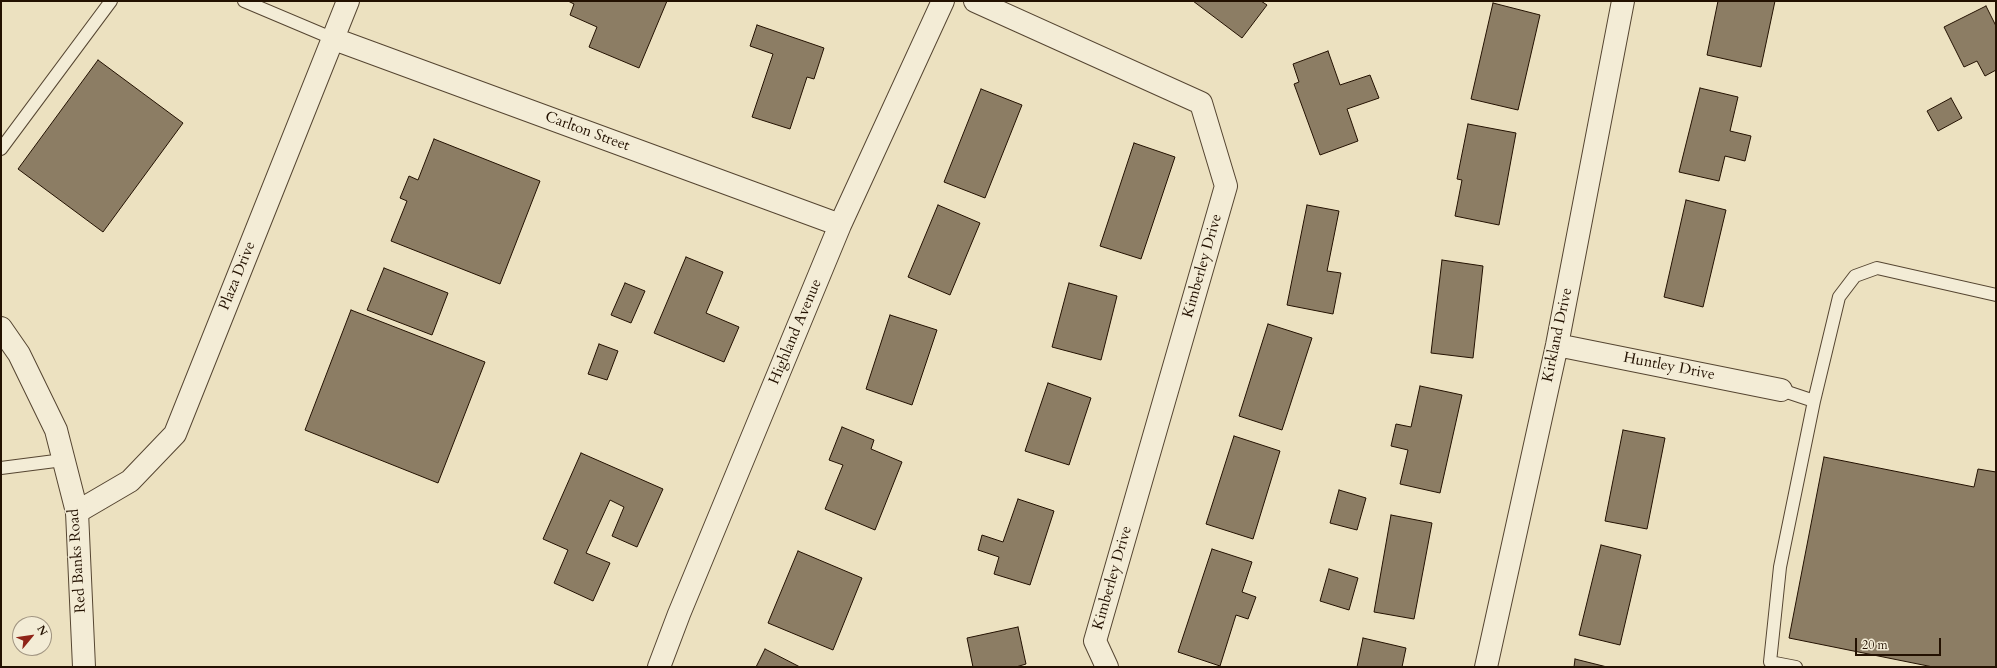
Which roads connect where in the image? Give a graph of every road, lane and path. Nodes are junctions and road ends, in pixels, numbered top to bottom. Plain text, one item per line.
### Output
1 (111, 1) edge
2 (244, 1) edge
3 (348, 1) edge
4 (943, 1) edge
5 (975, 1) edge
6 (1623, 1) edge
7 (334, 39) junction
8 (1, 149) edge
9 (840, 225) junction
10 (1996, 295) edge
11 (1, 328) edge
12 (1557, 345) junction
13 (1781, 390) joint
14 (1814, 401) junction
15 (63, 460) junction
16 (1, 468) edge
17 (77, 512) junction
18 (84, 667) edge
19 (659, 667) edge
20 (1107, 667) edge
21 (1486, 667) edge
22 (1796, 667) edge

1 - 8 lane
2 - 7 lane
3 - 7 street, Plaza Drive
4 - 9 street, Highland Avenue
5 - 20 street, Kimberley Drive
6 - 12 street, Kirkland Drive
7 - 9 street, Carlton Street
7 - 17 street, Plaza Drive
9 - 19 street, Highland Avenue
10 - 14 lane
11 - 15 street, Red Banks Road
12 - 13 street, Huntley Drive
12 - 21 street, Kirkland Drive
13 - 14 lane
14 - 22 lane
15 - 16 lane
15 - 17 street, Red Banks Road
17 - 18 street, Red Banks Road

